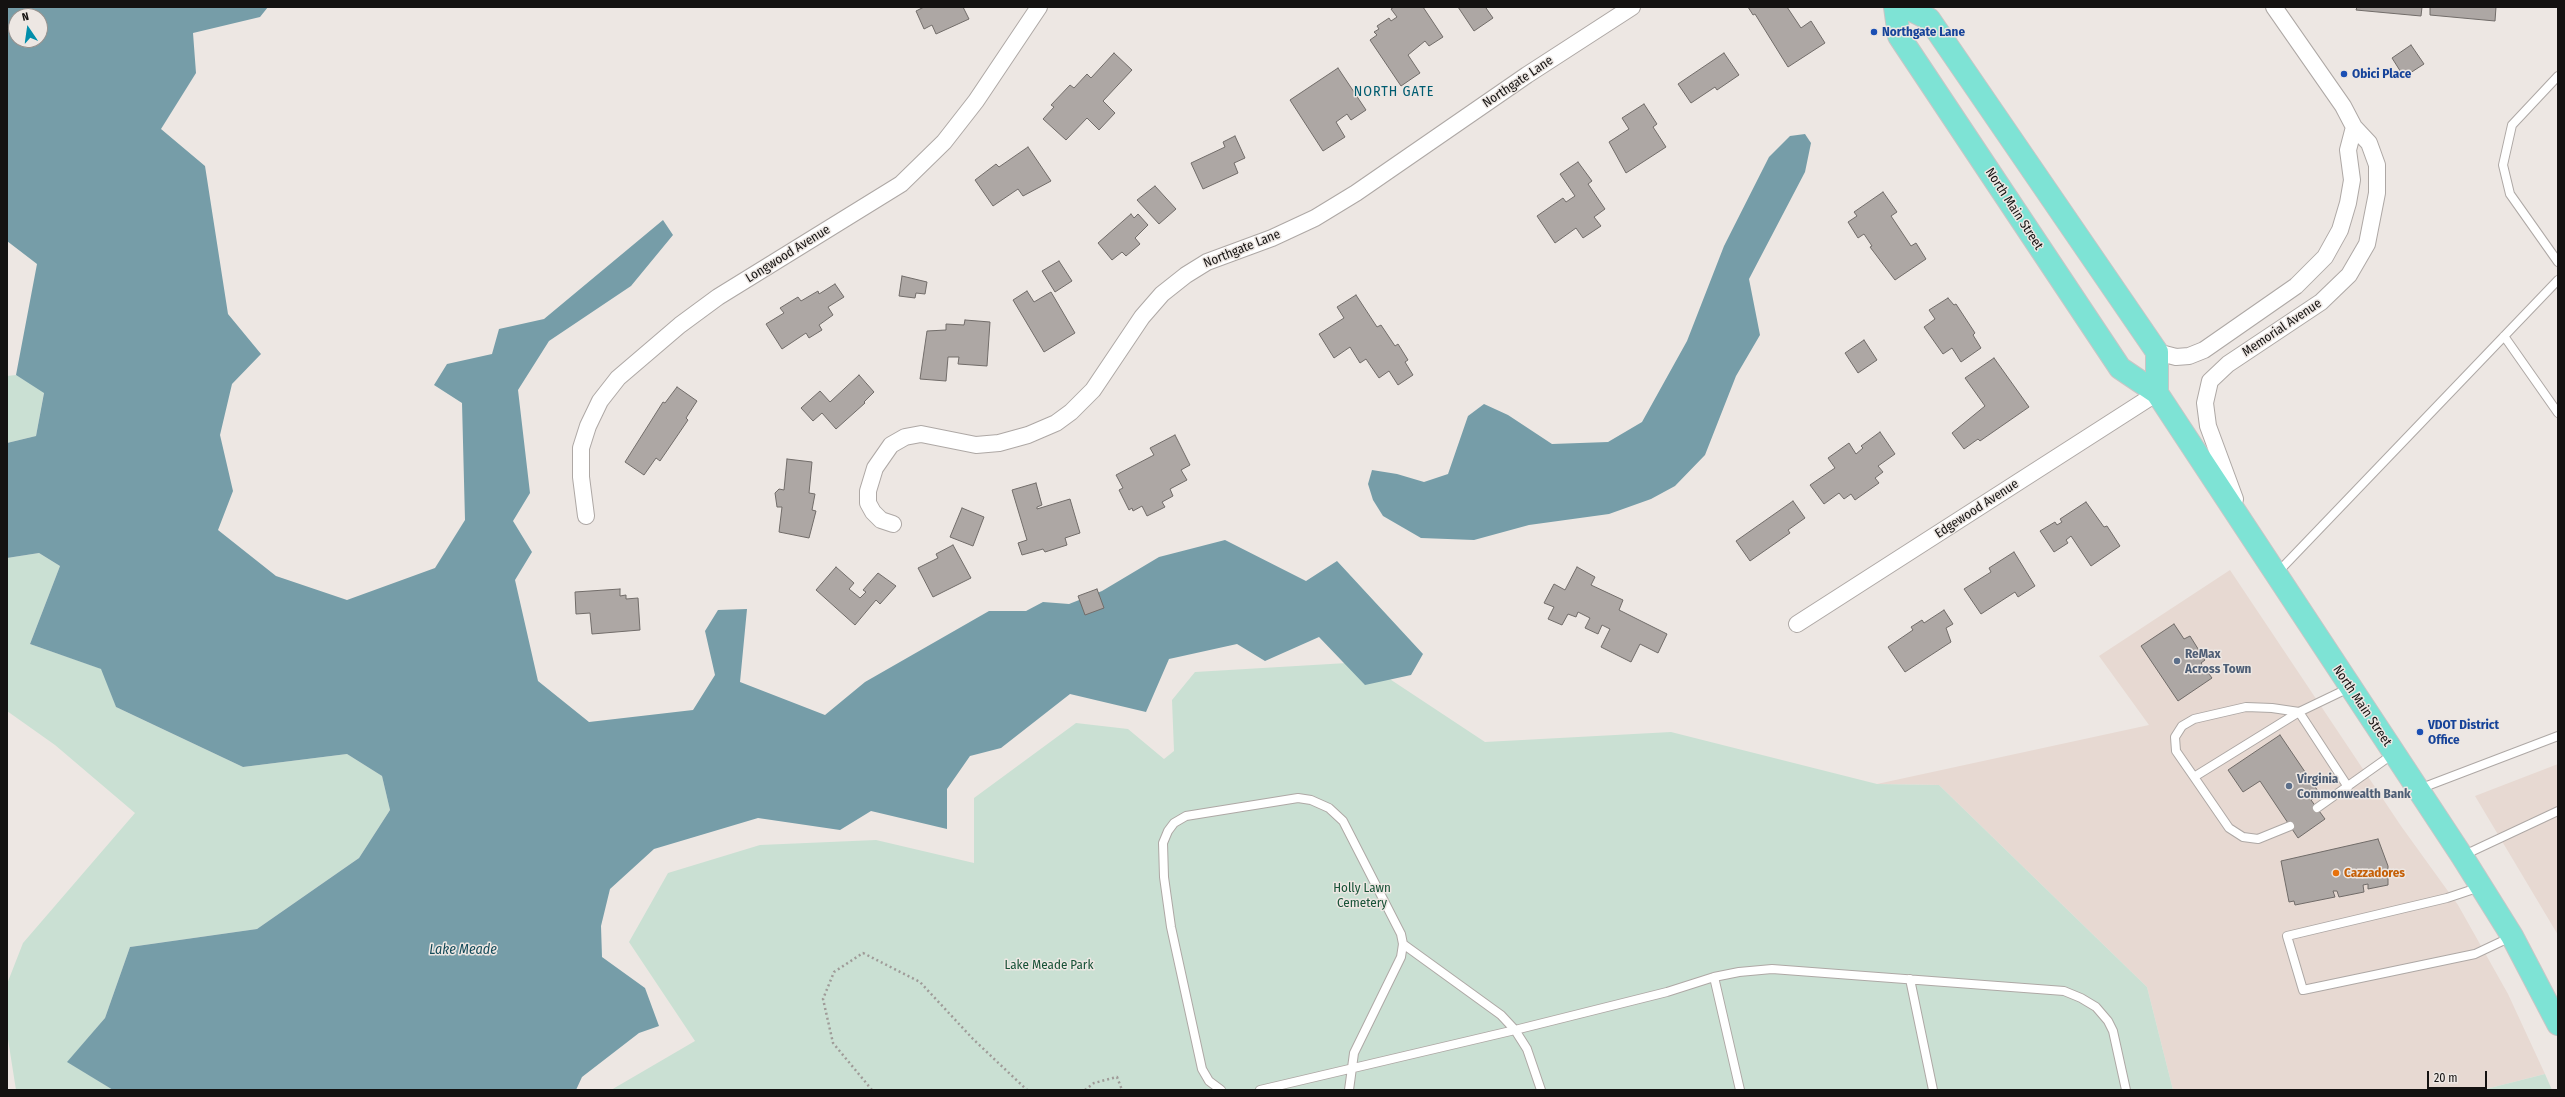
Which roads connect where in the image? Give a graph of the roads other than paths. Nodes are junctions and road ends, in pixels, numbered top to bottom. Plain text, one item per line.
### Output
1 (1039, 7) edge
2 (1632, 7) edge
3 (1895, 7) edge
4 (1905, 7) edge
5 (2274, 7) edge
6 (2558, 76) edge
7 (2354, 126) junction
8 (2558, 262) edge
9 (2558, 280) edge
10 (2504, 336) junction
11 (2157, 352) junction
12 (2157, 393) junction
13 (2558, 413) edge
14 (586, 516) dead end
15 (893, 524) dead end
16 (2247, 531) junction
17 (2275, 575) junction
18 (1798, 624) dead end
19 (2350, 688) junction
20 (2298, 712) junction
21 (2558, 736) edge
22 (2394, 754) junction
23 (2194, 777) junction
24 (2348, 786) junction
25 (2418, 789) junction
26 (2317, 808) dead end
27 (2558, 811) edge
28 (2290, 826) dead end
29 (2462, 856) junction
30 (2481, 887) junction
31 (2512, 936) junction
32 (1403, 944) junction
33 (1714, 977) junction
34 (1910, 979) junction
35 (2558, 1024) edge
36 (1515, 1030) junction
37 (1351, 1070) junction
38 (1218, 1090) edge
39 (1260, 1090) edge
40 (1349, 1090) edge
41 (1541, 1090) edge
42 (1740, 1090) edge
43 (1933, 1090) edge
44 (2126, 1090) edge

1 - 14 street, Longwood Avenue
2 - 15 street, Northgate Lane
3 - 12 main road, North Main Street
4 - 11 main road
5 - 7 street, Memorial Avenue
6 - 8 lane
7 - 11 street, Memorial Avenue
7 - 16 street, Memorial Avenue
9 - 10 lane
10 - 13 lane
10 - 17 lane
11 - 12 main road
12 - 16 main road, North Main Street
12 - 18 street, Edgewood Avenue
16 - 17 main road, North Main Street
17 - 19 main road, North Main Street
19 - 20 lane
19 - 22 main road, North Main Street
20 - 23 lane
20 - 23 lane
20 - 24 lane
21 - 25 lane
22 - 24 lane
22 - 25 main road, North Main Street
23 - 28 lane
24 - 26 lane
25 - 29 main road, North Main Street
27 - 29 lane
29 - 30 main road, North Main Street
30 - 31 main road, North Main Street
30 - 31 lane
31 - 35 main road, North Main Street
32 - 36 lane
32 - 37 lane
32 - 38 lane
33 - 34 lane
33 - 36 lane
33 - 42 lane
34 - 43 lane
34 - 44 lane
36 - 37 lane
36 - 41 lane
37 - 39 lane
37 - 40 lane

